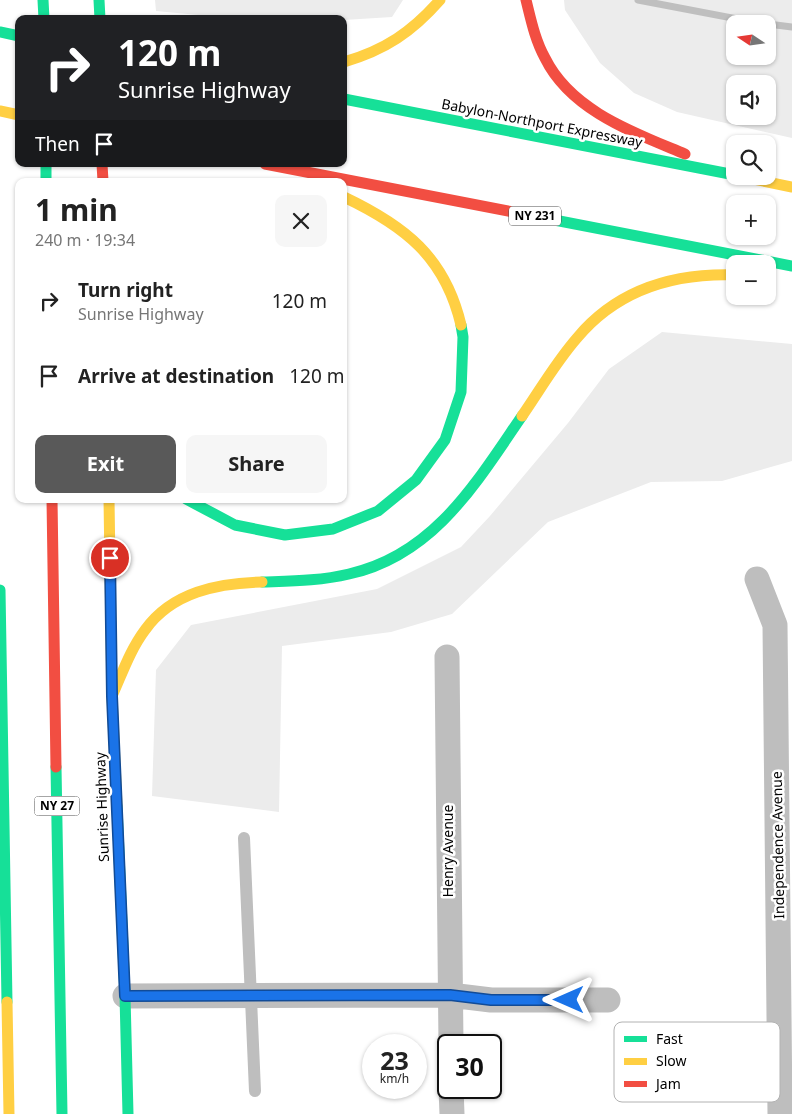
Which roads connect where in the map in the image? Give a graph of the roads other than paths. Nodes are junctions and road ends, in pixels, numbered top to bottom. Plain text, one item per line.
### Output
1 (43, 0) edge
2 (99, 0) edge
3 (440, 0) edge
4 (526, 0) edge
5 (44, 15) edge
6 (100, 15) edge
7 (0, 32) edge
8 (15, 35) edge
9 (347, 61) edge
10 (347, 100) edge
11 (0, 111) edge
12 (15, 114) edge
13 (281, 167) edge
14 (284, 167) edge
15 (726, 171) edge
16 (726, 173) edge
17 (304, 178) edge
18 (341, 178) edge
19 (347, 179) edge
20 (776, 184) edge
21 (792, 187) edge
22 (347, 199) edge
23 (792, 266) edge
24 (726, 275) edge
25 (52, 503) edge
26 (108, 503) edge
27 (192, 503) edge
28 (757, 579) dead end
29 (0, 590) edge
30 (447, 657) dead end
31 (112, 696) junction
32 (244, 838) dead end
33 (450, 995) junction
34 (125, 996) junction
35 (250, 996) junction
36 (608, 1000) dead end
37 (779, 1022) edge
38 (451, 1034) edge
39 (255, 1091) dead end
40 (451, 1099) edge
41 (9, 1114) edge
42 (62, 1114) edge
43 (128, 1114) edge
44 (452, 1114) edge

1 - 5 main road
2 - 6 main road
3 - 9 main road
4 - 15 main road
7 - 8 main road
10 - 16 main road, Babylon-Northport Expressway
11 - 12 main road
13 - 17 main road
14 - 18 main road, NY 231
19 - 23 main road, NY 231
20 - 21 main road
22 - 27 main road
24 - 31 main road
25 - 42 main road, NY 27
26 - 31 main road, Sunrise Highway
28 - 37 street, Independence Avenue
29 - 41 main road
30 - 33 street, Henry Avenue
31 - 34 main road, Sunrise Highway
32 - 35 lane
33 - 35 street
33 - 36 street
33 - 38 street, Henry Avenue
34 - 35 street
34 - 43 main road, Sunrise Highway
35 - 39 lane
40 - 44 street

